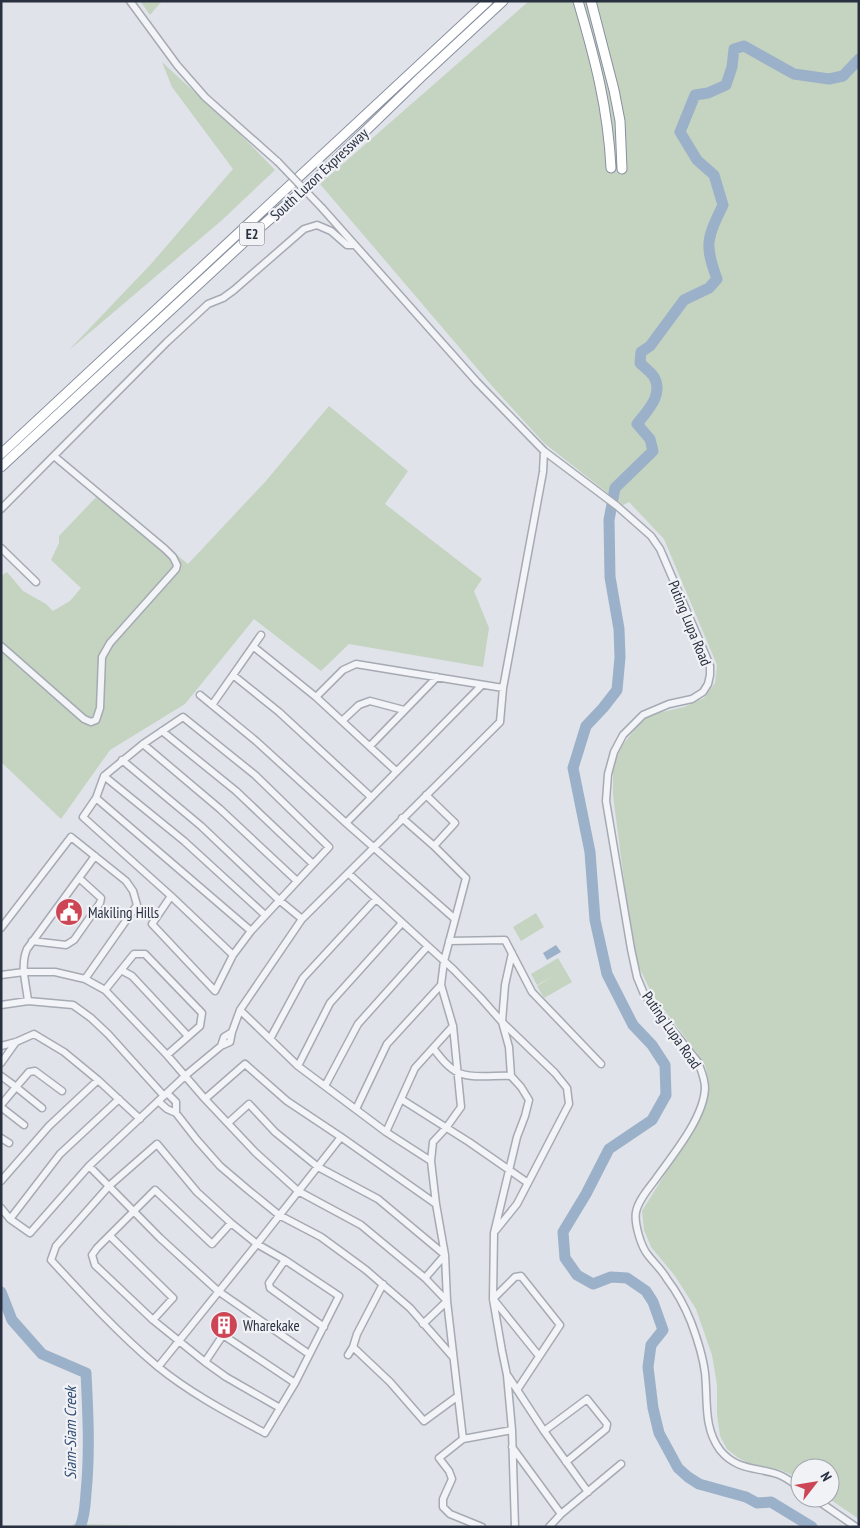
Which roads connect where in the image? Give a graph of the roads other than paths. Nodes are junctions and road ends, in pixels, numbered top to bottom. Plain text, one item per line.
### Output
1 (130, 1) edge
2 (488, 1) edge
3 (503, 1) edge
4 (578, 1) edge
5 (591, 1) edge
6 (611, 168) dead end
7 (622, 169) dead end
8 (354, 245) junction
9 (544, 451) junction
10 (1, 454) edge
11 (54, 456) junction
12 (1, 467) edge
13 (1, 509) edge
14 (1, 548) edge
15 (36, 582) dead end
16 (261, 635) dead end
17 (1, 646) edge
18 (254, 647) junction
19 (232, 675) junction
20 (437, 677) junction
21 (482, 685) junction
22 (503, 688) junction
23 (200, 695) dead end
24 (316, 697) junction
25 (212, 705) junction
26 (404, 710) junction
27 (342, 721) junction
28 (162, 731) junction
29 (143, 744) junction
30 (370, 746) junction
31 (122, 760) junction
32 (396, 771) junction
33 (104, 776) junction
34 (426, 795) junction
35 (371, 797) junction
36 (96, 798) junction
37 (402, 818) junction
38 (346, 823) junction
39 (434, 846) junction
40 (373, 847) junction
41 (95, 856) junction
42 (313, 864) junction
43 (348, 873) junction
44 (79, 878) junction
45 (297, 881) junction
46 (172, 896) junction
47 (376, 899) junction
48 (280, 900) junction
49 (265, 915) junction
50 (302, 919) junction
51 (455, 919) junction
52 (402, 923) junction
53 (1, 928) edge
54 (251, 931) junction
55 (32, 941) junction
56 (449, 941) junction
57 (428, 946) junction
58 (512, 953) junction
59 (233, 955) junction
60 (444, 961) junction
61 (121, 970) junction
62 (24, 972) junction
63 (1, 975) edge
64 (85, 979) junction
65 (441, 985) junction
66 (106, 990) junction
67 (28, 1000) junction
68 (1, 1005) edge
69 (240, 1010) junction
70 (502, 1022) junction
71 (454, 1026) junction
72 (188, 1036) junction
73 (270, 1039) junction
74 (16, 1042) junction
75 (1, 1046) edge
76 (433, 1048) junction
77 (167, 1055) junction
78 (1, 1063) edge
79 (601, 1064) dead end
80 (298, 1066) junction
81 (458, 1073) junction
82 (186, 1075) junction
83 (1, 1076) edge
84 (511, 1076) junction
85 (98, 1080) junction
86 (325, 1086) junction
87 (16, 1087) junction
88 (62, 1092) dead end
89 (165, 1094) junction
90 (119, 1099) junction
91 (205, 1099) junction
92 (402, 1099) junction
93 (158, 1101) junction
94 (1, 1106) edge
95 (42, 1108) dead end
96 (356, 1109) junction
97 (176, 1113) junction
98 (140, 1118) junction
99 (228, 1122) junction
100 (24, 1125) dead end
101 (446, 1128) junction
102 (386, 1132) junction
103 (341, 1137) junction
104 (1, 1138) edge
105 (9, 1143) dead end
106 (431, 1161) junction
107 (89, 1166) junction
108 (318, 1167) junction
109 (510, 1170) junction
110 (1, 1181) edge
111 (528, 1183) junction
112 (109, 1186) junction
113 (298, 1191) junction
114 (436, 1204) junction
115 (1, 1208) edge
116 (134, 1211) junction
117 (279, 1215) junction
118 (10, 1219) junction
119 (231, 1223) junction
120 (494, 1233) junction
121 (110, 1236) junction
122 (257, 1244) junction
123 (445, 1256) junction
124 (285, 1260) junction
125 (425, 1278) junction
126 (382, 1284) junction
127 (218, 1291) junction
128 (493, 1299) junction
129 (447, 1301) junction
130 (153, 1320) junction
131 (424, 1324) junction
132 (324, 1327) junction
133 (178, 1341) junction
134 (353, 1347) junction
135 (309, 1354) junction
136 (348, 1355) dead end
137 (539, 1356) junction
138 (453, 1358) junction
139 (205, 1362) junction
140 (158, 1367) junction
141 (507, 1375) junction
142 (295, 1383) junction
143 (517, 1390) junction
144 (458, 1396) junction
145 (280, 1408) junction
146 (512, 1430) junction
147 (544, 1431) junction
148 (463, 1439) junction
149 (512, 1447) junction
150 (566, 1462) junction
151 (621, 1464) dead end
152 (790, 1482) edge
153 (588, 1492) junction
154 (828, 1508) edge
155 (561, 1514) junction
156 (482, 1527) edge
157 (515, 1527) edge
158 (549, 1527) edge
159 (856, 1527) edge

1 - 8 street, bridge
2 - 10 highway, South Luzon Expressway / E2
3 - 12 highway, South Luzon Expressway / E2
4 - 6 highway
5 - 7 highway
8 - 9 street
8 - 11 street
9 - 22 street
9 - 152 street, Puting Lupa Road
11 - 13 street
11 - 17 street
14 - 15 street
16 - 18 street
18 - 19 street
18 - 24 street
19 - 25 street
19 - 35 street
20 - 21 street
20 - 24 street
20 - 26 street
21 - 22 street
21 - 32 street
22 - 34 street
23 - 25 street
24 - 27 street
25 - 38 street
26 - 27 street
26 - 30 street
27 - 30 street
28 - 29 street
28 - 42 street
28 - 42 street
29 - 31 street
29 - 45 street
30 - 32 street
31 - 33 street
31 - 48 street
32 - 35 street
33 - 36 street
33 - 49 street
34 - 37 street
34 - 39 street
35 - 38 street
36 - 46 street
36 - 54 street
37 - 39 street
37 - 40 street
38 - 40 street
39 - 51 street
40 - 43 street
40 - 51 street
41 - 44 street
41 - 53 street
41 - 64 street
42 - 45 street
43 - 47 street
43 - 50 street
44 - 55 street
44 - 55 street
45 - 48 street
46 - 59 street
46 - 59 street
47 - 52 street
47 - 73 street
48 - 49 street
48 - 50 street
49 - 54 street
50 - 69 street
51 - 56 street
52 - 57 street
52 - 80 street
54 - 59 street
55 - 62 street
56 - 58 street
56 - 60 street
57 - 60 street
57 - 86 street
58 - 70 street
58 - 79 street
60 - 65 street
60 - 70 street
61 - 66 street
61 - 72 street
61 - 72 street
62 - 63 street
62 - 64 street
62 - 67 street
64 - 66 street
65 - 71 street
65 - 96 street
66 - 77 street
67 - 68 street
67 - 89 street
69 - 73 street
69 - 82 street
70 - 84 street
70 - 111 street
71 - 76 street
71 - 81 street
72 - 77 street
73 - 80 street
74 - 75 street
74 - 78 street
74 - 85 street
76 - 81 street
76 - 92 street
77 - 82 street
80 - 86 street
81 - 84 street
81 - 101 street
82 - 89 street
82 - 91 street
83 - 87 street
84 - 109 street
85 - 90 street
85 - 110 street
86 - 96 street
87 - 88 street
87 - 94 street
87 - 95 street
89 - 93 street
89 - 97 street
90 - 98 street
90 - 118 street
91 - 99 street
91 - 103 street
92 - 101 street
92 - 102 street
93 - 97 street
93 - 98 street
94 - 100 street
96 - 102 street
97 - 117 street
98 - 107 street
99 - 108 street
99 - 113 street
101 - 106 street
101 - 109 street
102 - 106 street
103 - 108 street
103 - 114 street
104 - 105 street
106 - 114 street
107 - 112 street
107 - 118 street
108 - 113 street
108 - 123 street
109 - 111 street
109 - 120 street
111 - 120 street
112 - 116 street
112 - 119 street
112 - 140 street
113 - 117 street
113 - 125 street
114 - 123 street
115 - 118 street
116 - 119 street
116 - 121 street
116 - 127 street
117 - 122 street
117 - 126 street
119 - 122 street
120 - 128 street
121 - 130 street
121 - 130 street
122 - 124 street
122 - 127 street
123 - 125 street
123 - 129 street
124 - 132 street
124 - 132 street
125 - 129 street
126 - 131 street
126 - 134 street
127 - 133 street
127 - 135 street
128 - 137 street
128 - 137 street
128 - 141 street
129 - 131 street
129 - 138 street
130 - 133 street
131 - 138 street
132 - 135 street
133 - 139 street
133 - 140 street
134 - 136 street
134 - 144 street
135 - 142 street
137 - 143 street
138 - 144 street
139 - 142 street
139 - 145 street
140 - 145 street
141 - 143 street
141 - 146 street
142 - 145 street
143 - 147 street
144 - 148 street
146 - 148 street
146 - 149 street
147 - 150 street
147 - 150 street
148 - 156 street
149 - 155 street
149 - 157 street
150 - 153 street
151 - 153 street
153 - 155 street
154 - 159 street
155 - 158 street

